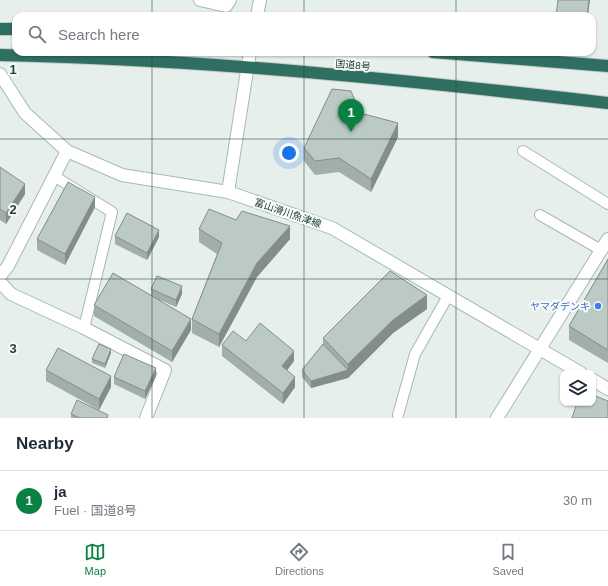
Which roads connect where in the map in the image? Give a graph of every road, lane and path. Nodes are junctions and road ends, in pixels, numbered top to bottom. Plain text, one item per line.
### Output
1 (200, 0) edge
2 (230, 0) edge
3 (260, 0) edge
4 (258, 12) edge
5 (0, 29) edge
6 (12, 29) edge
7 (0, 55) edge
8 (12, 55) edge
9 (59, 56) edge
10 (249, 56) edge
11 (482, 56) edge
12 (608, 66) edge
13 (248, 67) junction
14 (0, 74) edge
15 (608, 103) edge
16 (67, 151) junction
17 (523, 151) dead end
18 (54, 176) junction
19 (228, 192) junction
20 (608, 204) edge
21 (540, 215) dead end
22 (608, 239) edge
23 (601, 250) junction
24 (0, 276) edge
25 (0, 282) edge
26 (448, 296) junction
27 (84, 328) junction
28 (540, 349) junction
29 (576, 370) edge
30 (596, 382) edge
31 (608, 389) edge
32 (398, 415) dead end
33 (146, 418) edge
34 (497, 418) edge

1 - 2 street
3 - 4 street
5 - 6 highway
7 - 8 highway, 国道8号
9 - 13 highway, 国道8号
10 - 13 street
11 - 12 highway
13 - 15 highway, 国道8号
13 - 19 street
14 - 16 street, 富山滑川魚津線
16 - 18 street
16 - 19 street, 富山滑川魚津線
17 - 20 lane
18 - 24 street
18 - 27 lane
19 - 26 street, 富山滑川魚津線
21 - 23 lane
22 - 23 street
23 - 28 street
25 - 27 street
26 - 28 street, 富山滑川魚津線
26 - 32 lane
27 - 33 street
28 - 29 street, 富山滑川魚津線
28 - 34 street
30 - 31 street

